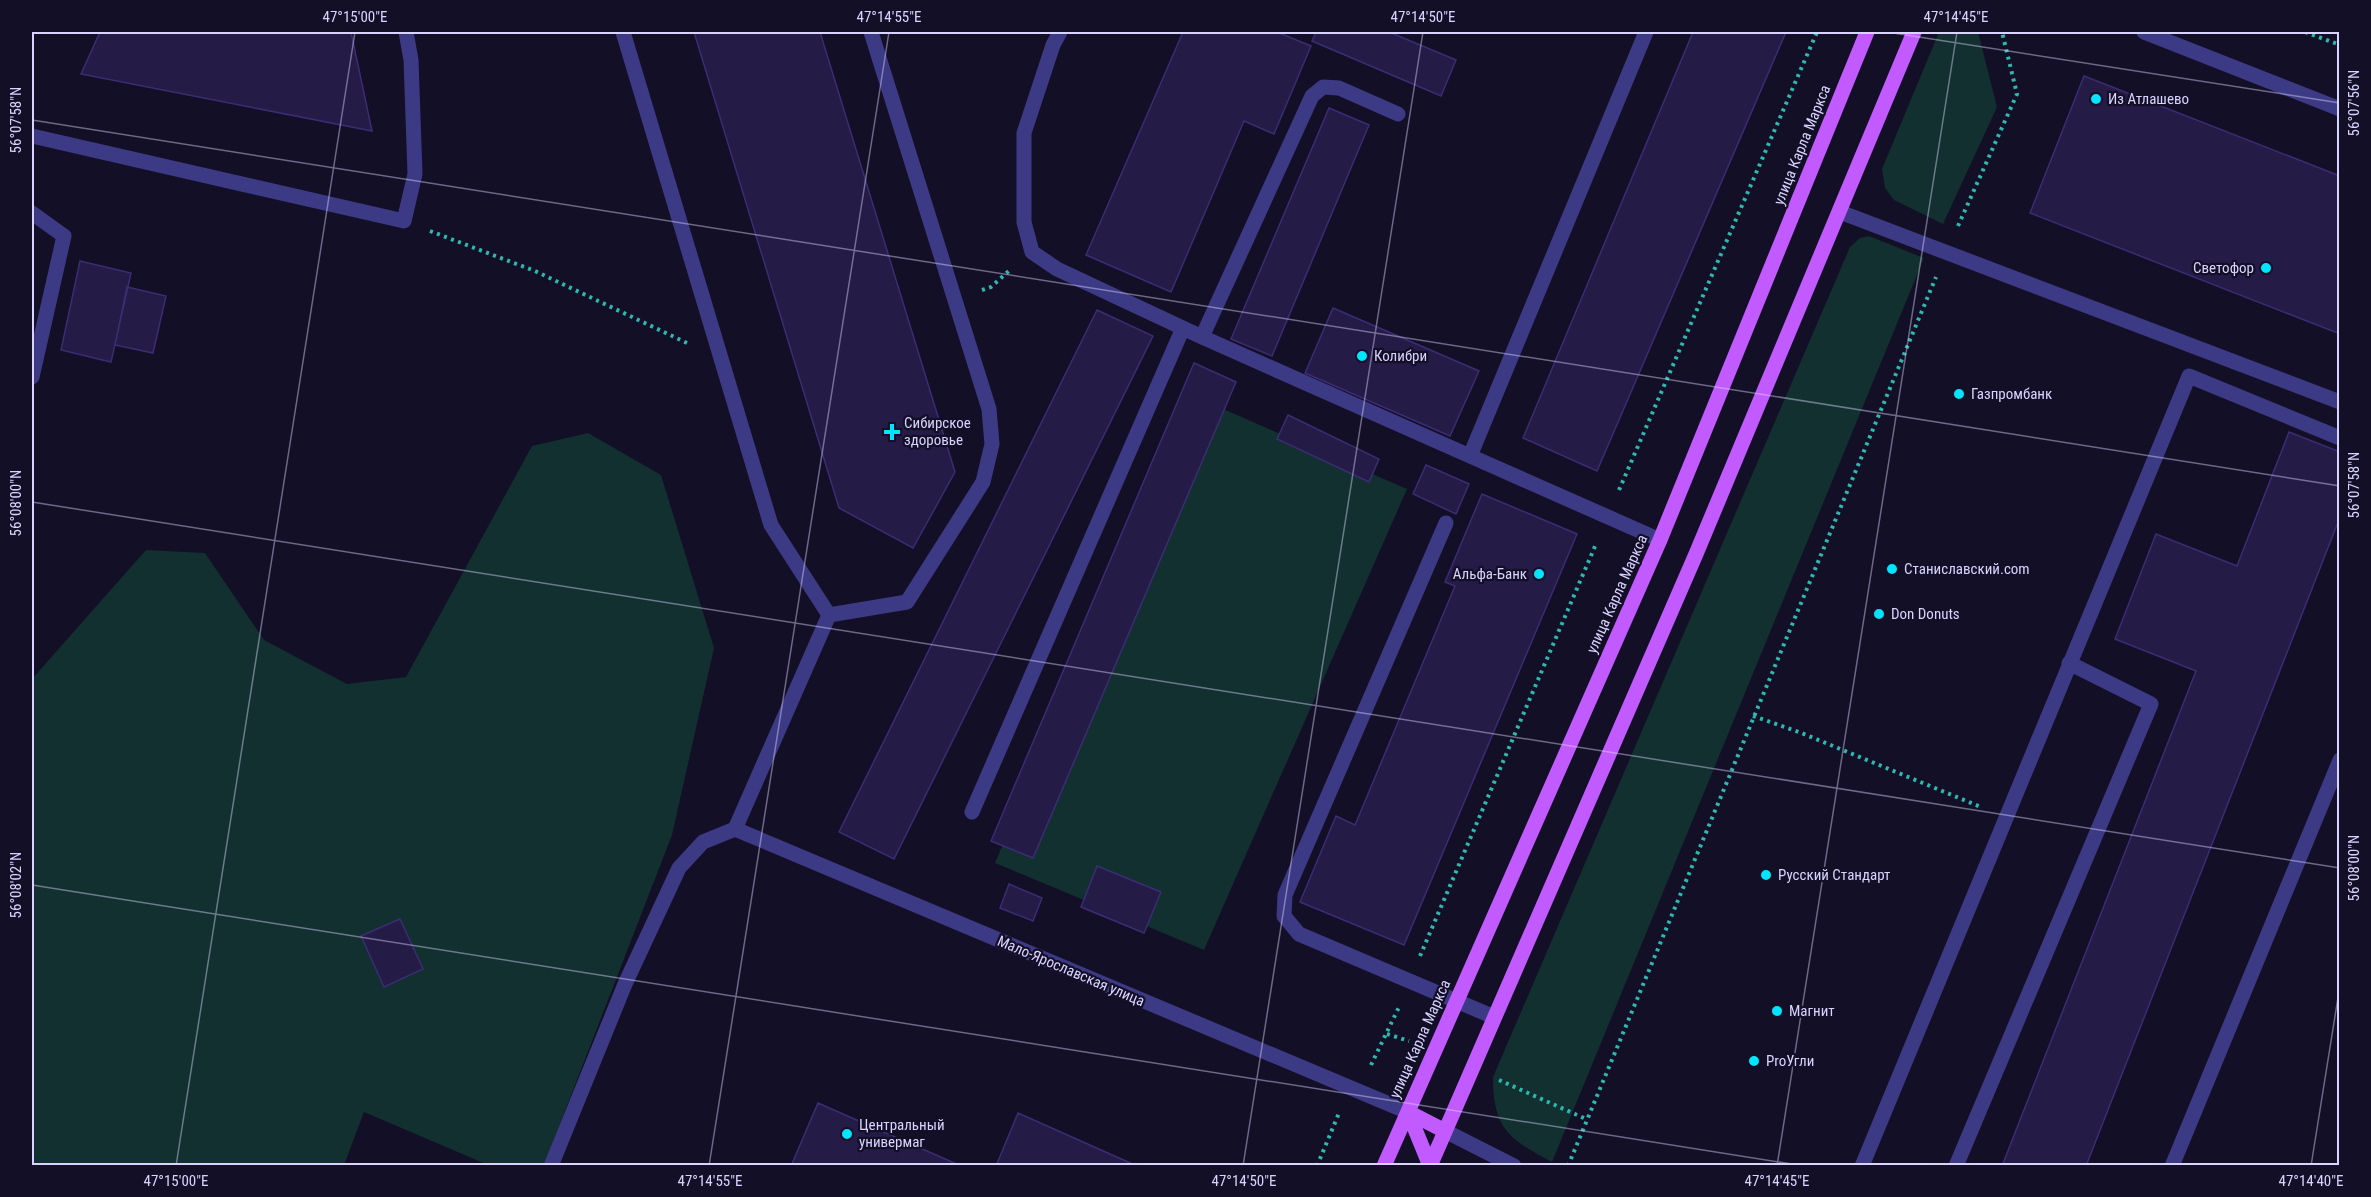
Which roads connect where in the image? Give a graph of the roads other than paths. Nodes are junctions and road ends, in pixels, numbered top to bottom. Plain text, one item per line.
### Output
1 (406, 32) edge
2 (622, 32) edge
3 (871, 32) edge
4 (1060, 32) edge
5 (1646, 32) edge
6 (1868, 32) edge
7 (1914, 32) edge
8 (2145, 32) edge
9 (2340, 110) edge
10 (1398, 114) dead end
11 (32, 136) edge
12 (1839, 212) junction
13 (32, 213) edge
14 (1183, 328) junction
15 (1202, 337) junction
16 (32, 377) edge
17 (2340, 402) edge
18 (2340, 438) edge
19 (1470, 456) junction
20 (1446, 523) dead end
21 (1660, 540) junction
22 (828, 615) junction
23 (2069, 663) junction
24 (2340, 760) edge
25 (972, 812) dead end
26 (735, 829) junction
27 (1457, 1001) junction
28 (1494, 1017) junction
29 (1408, 1112) junction
30 (1444, 1131) junction
31 (551, 1166) edge
32 (1384, 1166) edge
33 (1515, 1166) edge
34 (1862, 1166) edge
35 (1956, 1166) edge
36 (2172, 1166) edge

1 - 11 street
2 - 22 street
3 - 22 street
4 - 14 street
5 - 19 street
6 - 21 main road, улица Карла Маркса
7 - 12 main road
8 - 9 street
10 - 15 street
12 - 17 street
12 - 28 main road
13 - 16 street
14 - 15 street
14 - 25 street
15 - 19 street
18 - 23 street
19 - 21 street
20 - 27 street
21 - 27 main road, улица Карла Маркса
22 - 26 street
23 - 34 street
23 - 35 street
24 - 36 street
26 - 29 street, Мало-Ярославская улица
26 - 31 street
27 - 28 street
27 - 29 main road, улица Карла Маркса
28 - 30 main road
29 - 30 main road
29 - 30 main road
29 - 32 main road, улица Карла Маркса
30 - 33 street

